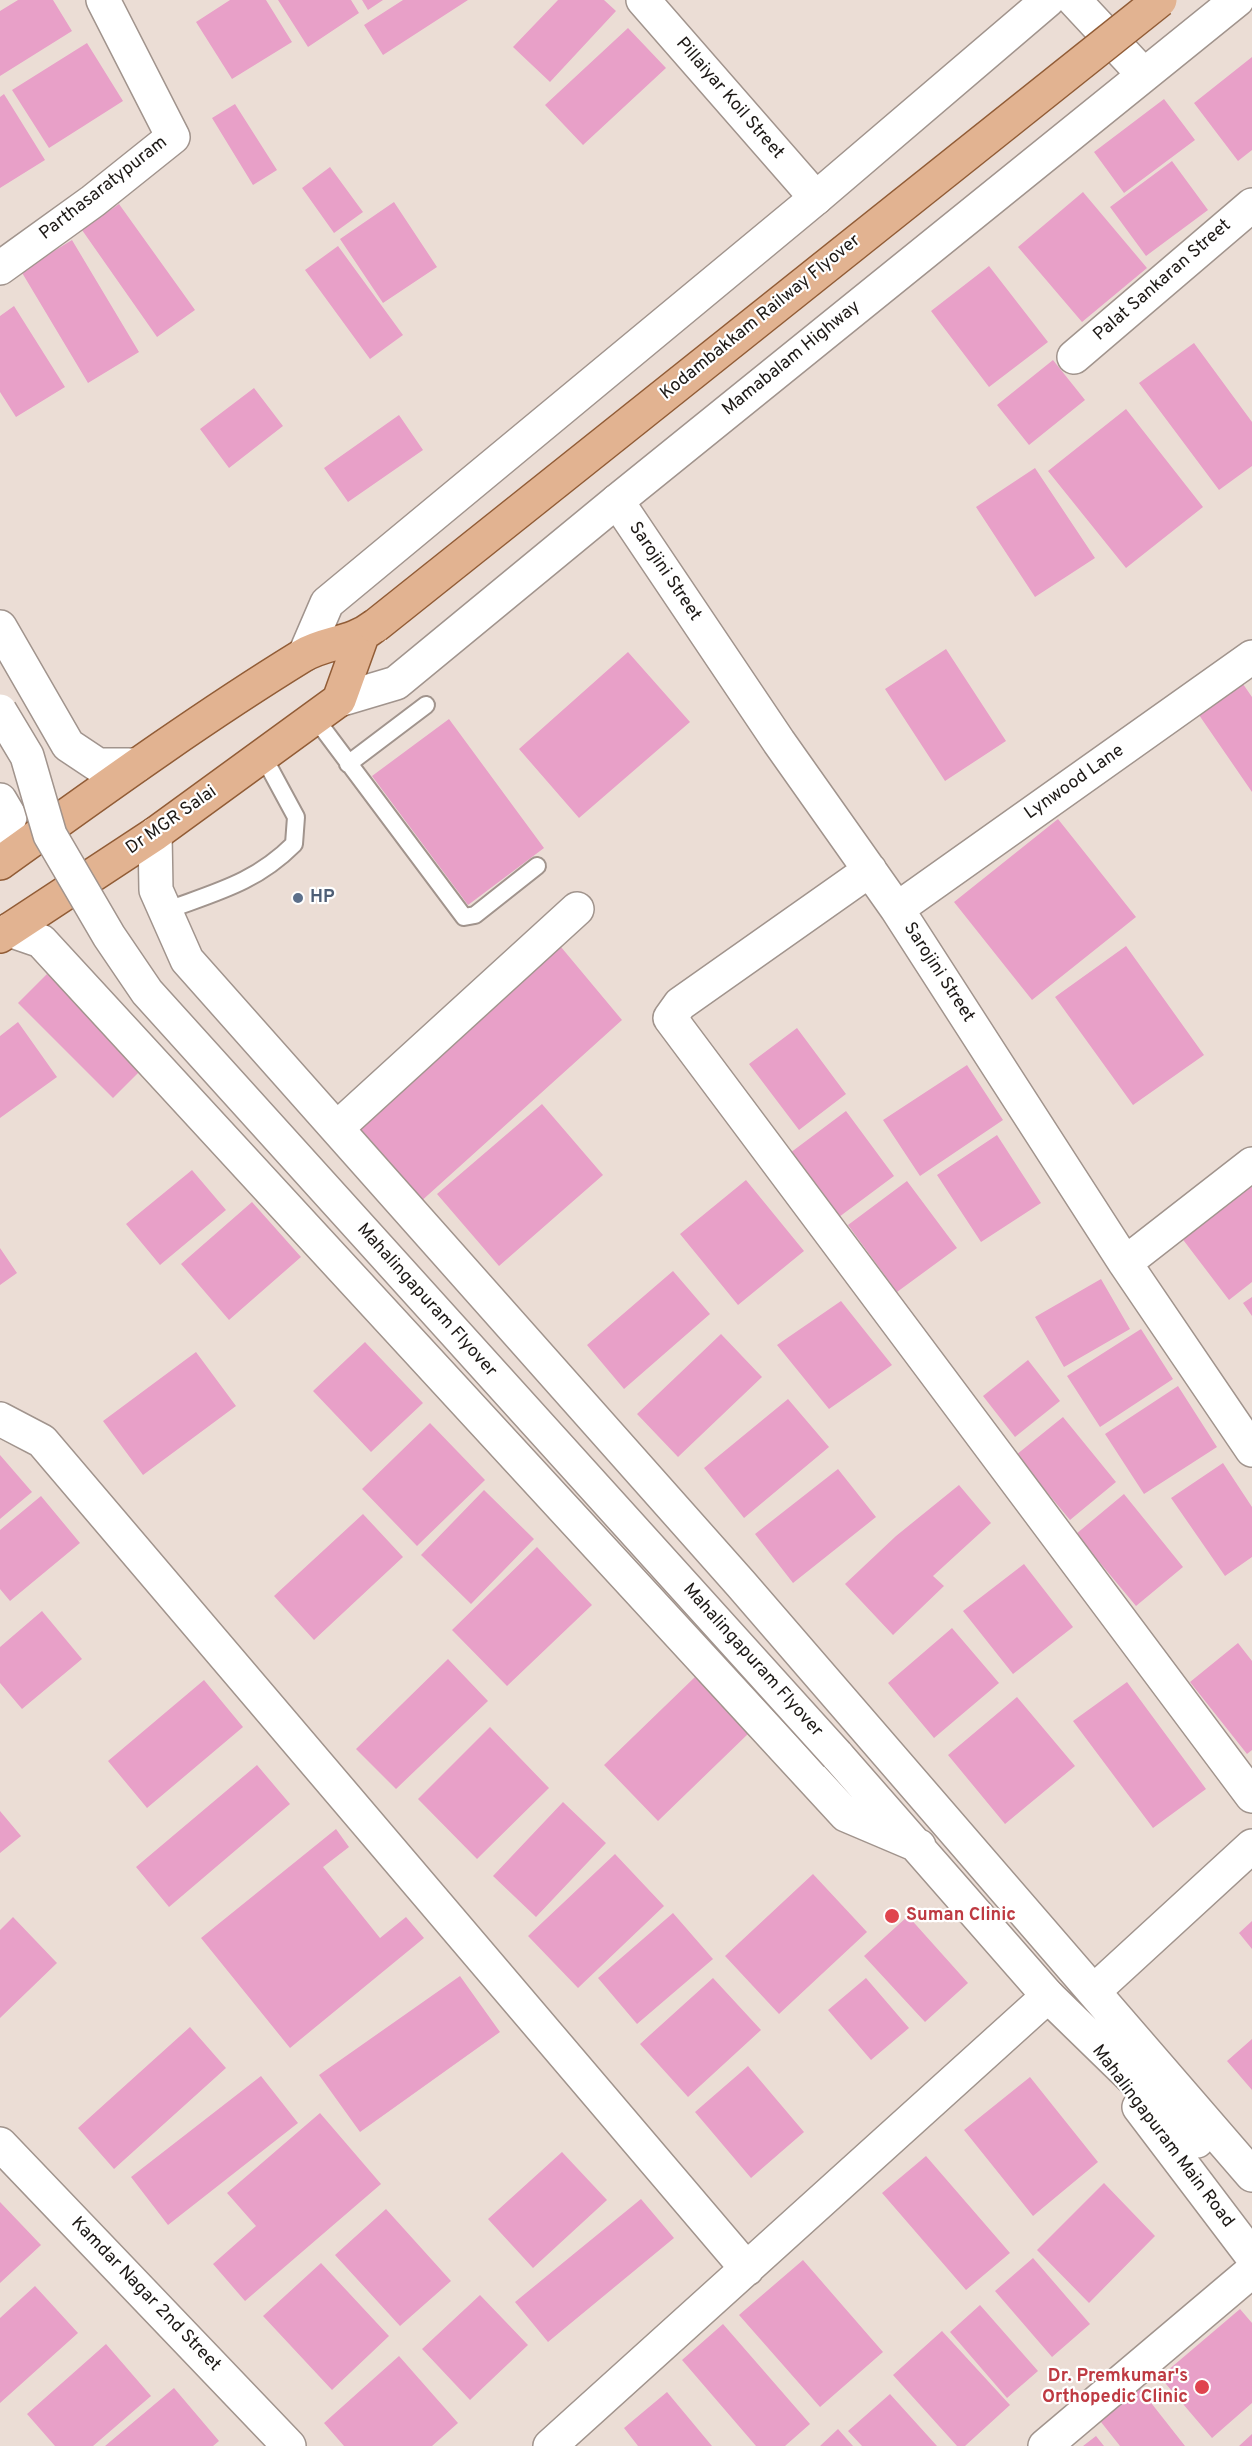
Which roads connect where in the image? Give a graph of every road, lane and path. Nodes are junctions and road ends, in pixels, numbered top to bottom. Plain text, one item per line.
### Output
1 (103, 0) edge
2 (643, 0) edge
3 (1048, 0) edge
4 (1074, 0) edge
5 (1160, 0) edge
6 (1237, 0) edge
7 (1143, 74) junction
8 (816, 198) junction
9 (1252, 205) edge
10 (0, 268) edge
11 (1074, 357) dead end
12 (617, 501) junction
13 (0, 627) edge
14 (368, 631) junction
15 (305, 654) junction
16 (1252, 657) edge
17 (10, 668) edge
18 (426, 705) dead end
19 (327, 709) junction
20 (0, 711) edge
21 (263, 756) junction
22 (348, 764) junction
23 (137, 765) junction
24 (0, 800) edge
25 (155, 834) junction
26 (0, 843) edge
27 (0, 863) edge
28 (537, 866) dead end
29 (870, 870) junction
30 (577, 909) dead end
31 (897, 909) junction
32 (165, 911) junction
33 (5, 933) edge
34 (337, 1128) junction
35 (1252, 1164) edge
36 (1125, 1263) junction
37 (0, 1419) edge
38 (1252, 1450) edge
39 (1252, 1796) edge
40 (919, 1846) junction
41 (1252, 1846) edge
42 (1094, 1991) junction
43 (1060, 2007) junction
44 (0, 2144) edge
45 (1252, 2175) edge
46 (1252, 2195) edge
47 (1252, 2256) edge
48 (747, 2269) junction
49 (1252, 2271) edge
50 (290, 2446) edge
51 (550, 2446) edge
52 (1045, 2446) edge

1 - 10 street, Parthasaratypuram
2 - 8 street, Pillaiyar Koil Street
3 - 8 street
4 - 7 street
5 - 14 main road, Kodambakkam Railway Flyover, bridge
6 - 7 street, Mamabalam Highway
7 - 12 street, Mamabalam Highway
8 - 15 street
9 - 11 street, Palat Sankaran Street
12 - 19 street, Mamabalam Highway
12 - 29 street, Sarojini Street
13 - 17 street
14 - 15 main road, Kodambakkam Railway Flyover
14 - 19 main road
15 - 23 main road
16 - 31 street, Lynwood Lane
17 - 23 street
18 - 22 lane
19 - 21 main road, Dr MGR Salai
19 - 22 lane
20 - 40 street, Mahalingapuram Flyover, bridge
21 - 25 main road, Dr MGR Salai
21 - 32 lane
22 - 28 lane
23 - 27 main road
24 - 26 street
25 - 32 street
25 - 33 main road, Dr MGR Salai
29 - 31 street, Sarojini Street
29 - 39 street
30 - 34 street
31 - 36 street, Sarojini Street
32 - 34 street
33 - 40 street
34 - 42 street
35 - 36 street
36 - 38 street, Sarojini Street
37 - 48 street
40 - 43 street, Mahalingapuram Main Road
41 - 42 street
42 - 45 street
43 - 46 street, Mahalingapuram Main Road
43 - 47 street, Mahalingapuram Main Road
43 - 48 street
44 - 50 street, Kamdar Nagar 2nd Street
48 - 51 street
49 - 52 street

